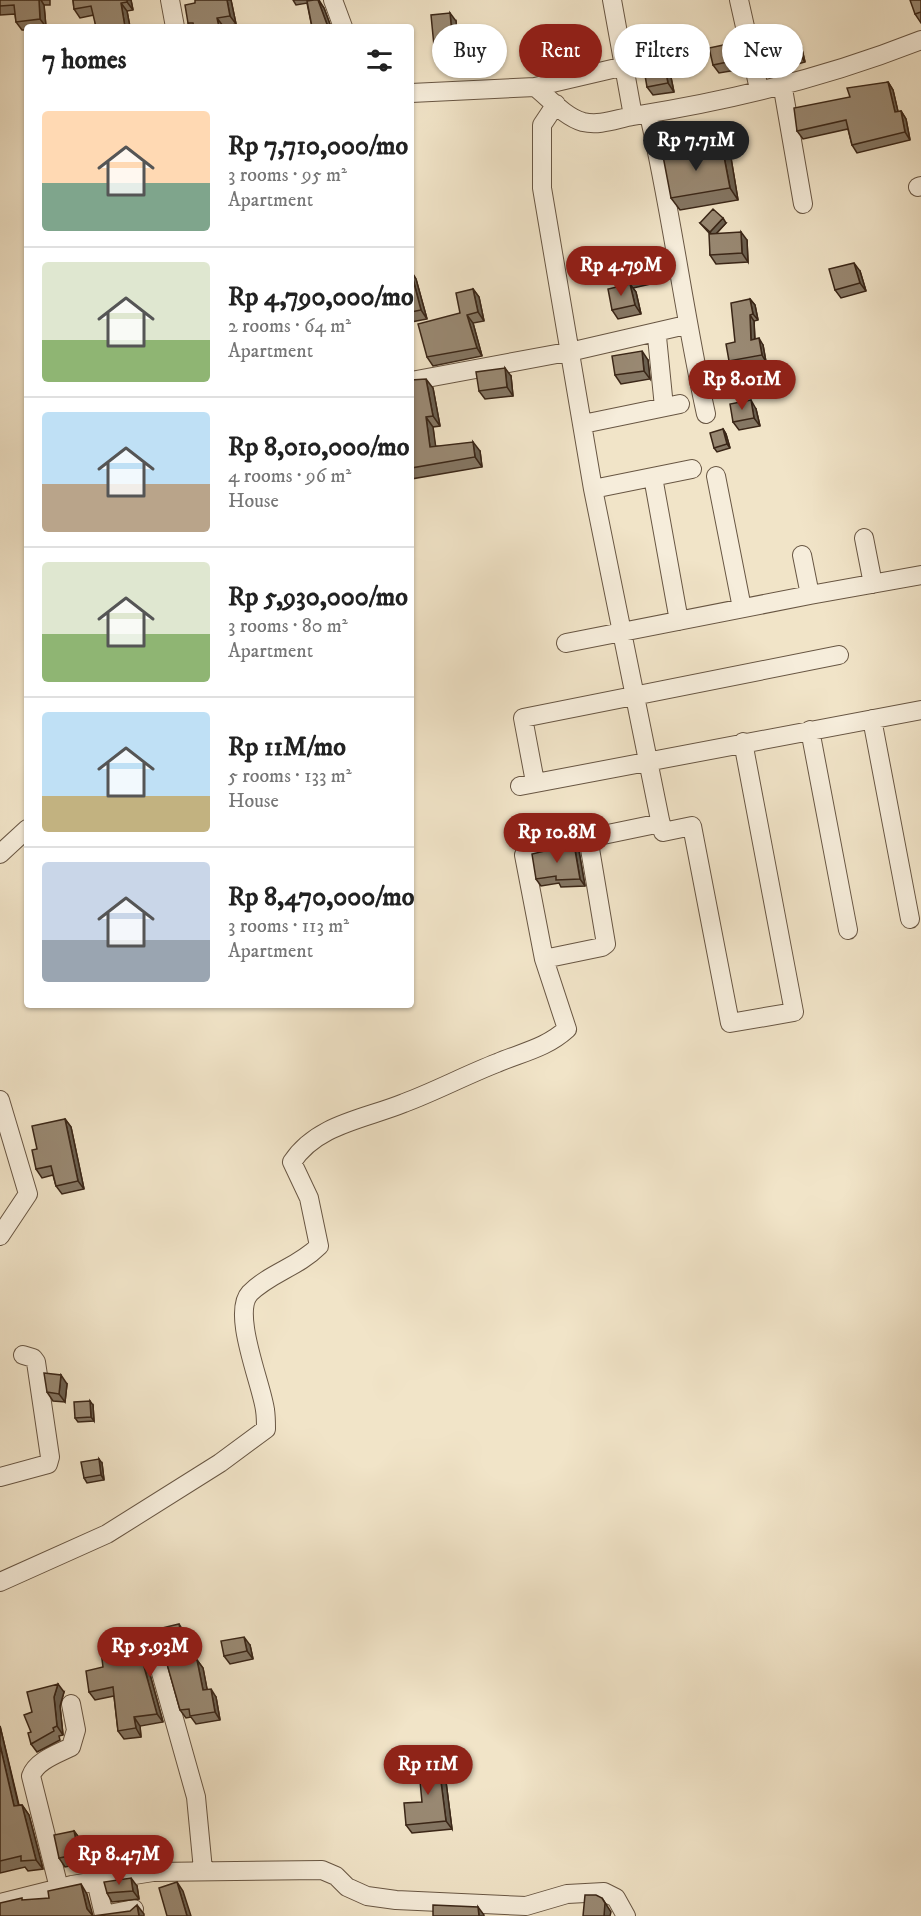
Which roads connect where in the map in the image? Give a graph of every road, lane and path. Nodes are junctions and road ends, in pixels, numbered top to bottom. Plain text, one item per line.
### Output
1 (170, 0) edge
2 (333, 0) edge
3 (612, 0) edge
4 (738, 0) edge
5 (174, 24) edge
6 (342, 24) edge
7 (617, 24) edge
8 (921, 40) edge
9 (614, 68) edge
10 (543, 78) edge
11 (629, 78) edge
12 (782, 83) junction
13 (541, 85) junction
14 (759, 89) junction
15 (414, 93) edge
16 (556, 104) junction
17 (641, 115) junction
18 (803, 204) dead end
19 (686, 325) junction
20 (657, 337) dead end
21 (569, 351) junction
22 (414, 380) edge
23 (706, 414) dead end
24 (583, 424) junction
25 (692, 469) dead end
26 (716, 476) dead end
27 (653, 477) junction
28 (593, 489) junction
29 (864, 538) dead end
30 (802, 555) dead end
31 (921, 575) edge
32 (873, 584) junction
33 (810, 595) junction
34 (742, 608) junction
35 (680, 621) junction
36 (622, 632) junction
37 (566, 643) dead end
38 (839, 655) dead end
39 (636, 694) junction
40 (921, 710) edge
41 (872, 719) junction
42 (810, 730) junction
43 (743, 742) junction
44 (649, 760) junction
45 (660, 820) junction
46 (24, 832) edge
47 (588, 837) junction
48 (0, 854) edge
49 (910, 919) dead end
50 (848, 930) dead end
51 (544, 959) junction
52 (0, 1100) edge
53 (0, 1236) edge
54 (23, 1355) dead end
55 (0, 1477) edge
56 (0, 1582) edge
57 (160, 1669) dead end
58 (71, 1704) dead end
59 (203, 1870) junction
60 (96, 1881) junction
61 (59, 1888) junction
62 (0, 1903) edge
63 (134, 1910) edge
64 (102, 1916) edge
65 (626, 1916) edge

1 - 5 street
2 - 6 street
3 - 7 street
4 - 14 street
8 - 12 street
9 - 13 street
10 - 13 street
11 - 17 street
12 - 14 street
12 - 18 street
13 - 15 street
13 - 16 street
14 - 17 street
16 - 17 street
16 - 21 street
17 - 19 street
19 - 21 street
19 - 23 street
20 - 24 street
21 - 22 street
21 - 24 street
24 - 28 street
25 - 27 street
26 - 34 street
27 - 28 street
27 - 35 street
28 - 36 street
29 - 32 street
30 - 33 street
31 - 32 street
32 - 33 street
33 - 34 street
34 - 35 street
35 - 36 street
36 - 37 street
36 - 39 street
38 - 39 street
39 - 44 street
39 - 44 street
40 - 41 street
41 - 42 street
41 - 49 street
42 - 43 street
42 - 50 street
43 - 44 street
43 - 45 street
44 - 45 street
45 - 47 street
46 - 48 street
47 - 51 street
47 - 51 street
51 - 56 street
52 - 53 street
54 - 55 street
57 - 59 street
58 - 61 street
59 - 60 street
59 - 65 street
60 - 61 street
60 - 64 street
61 - 62 street
63 - 64 street

